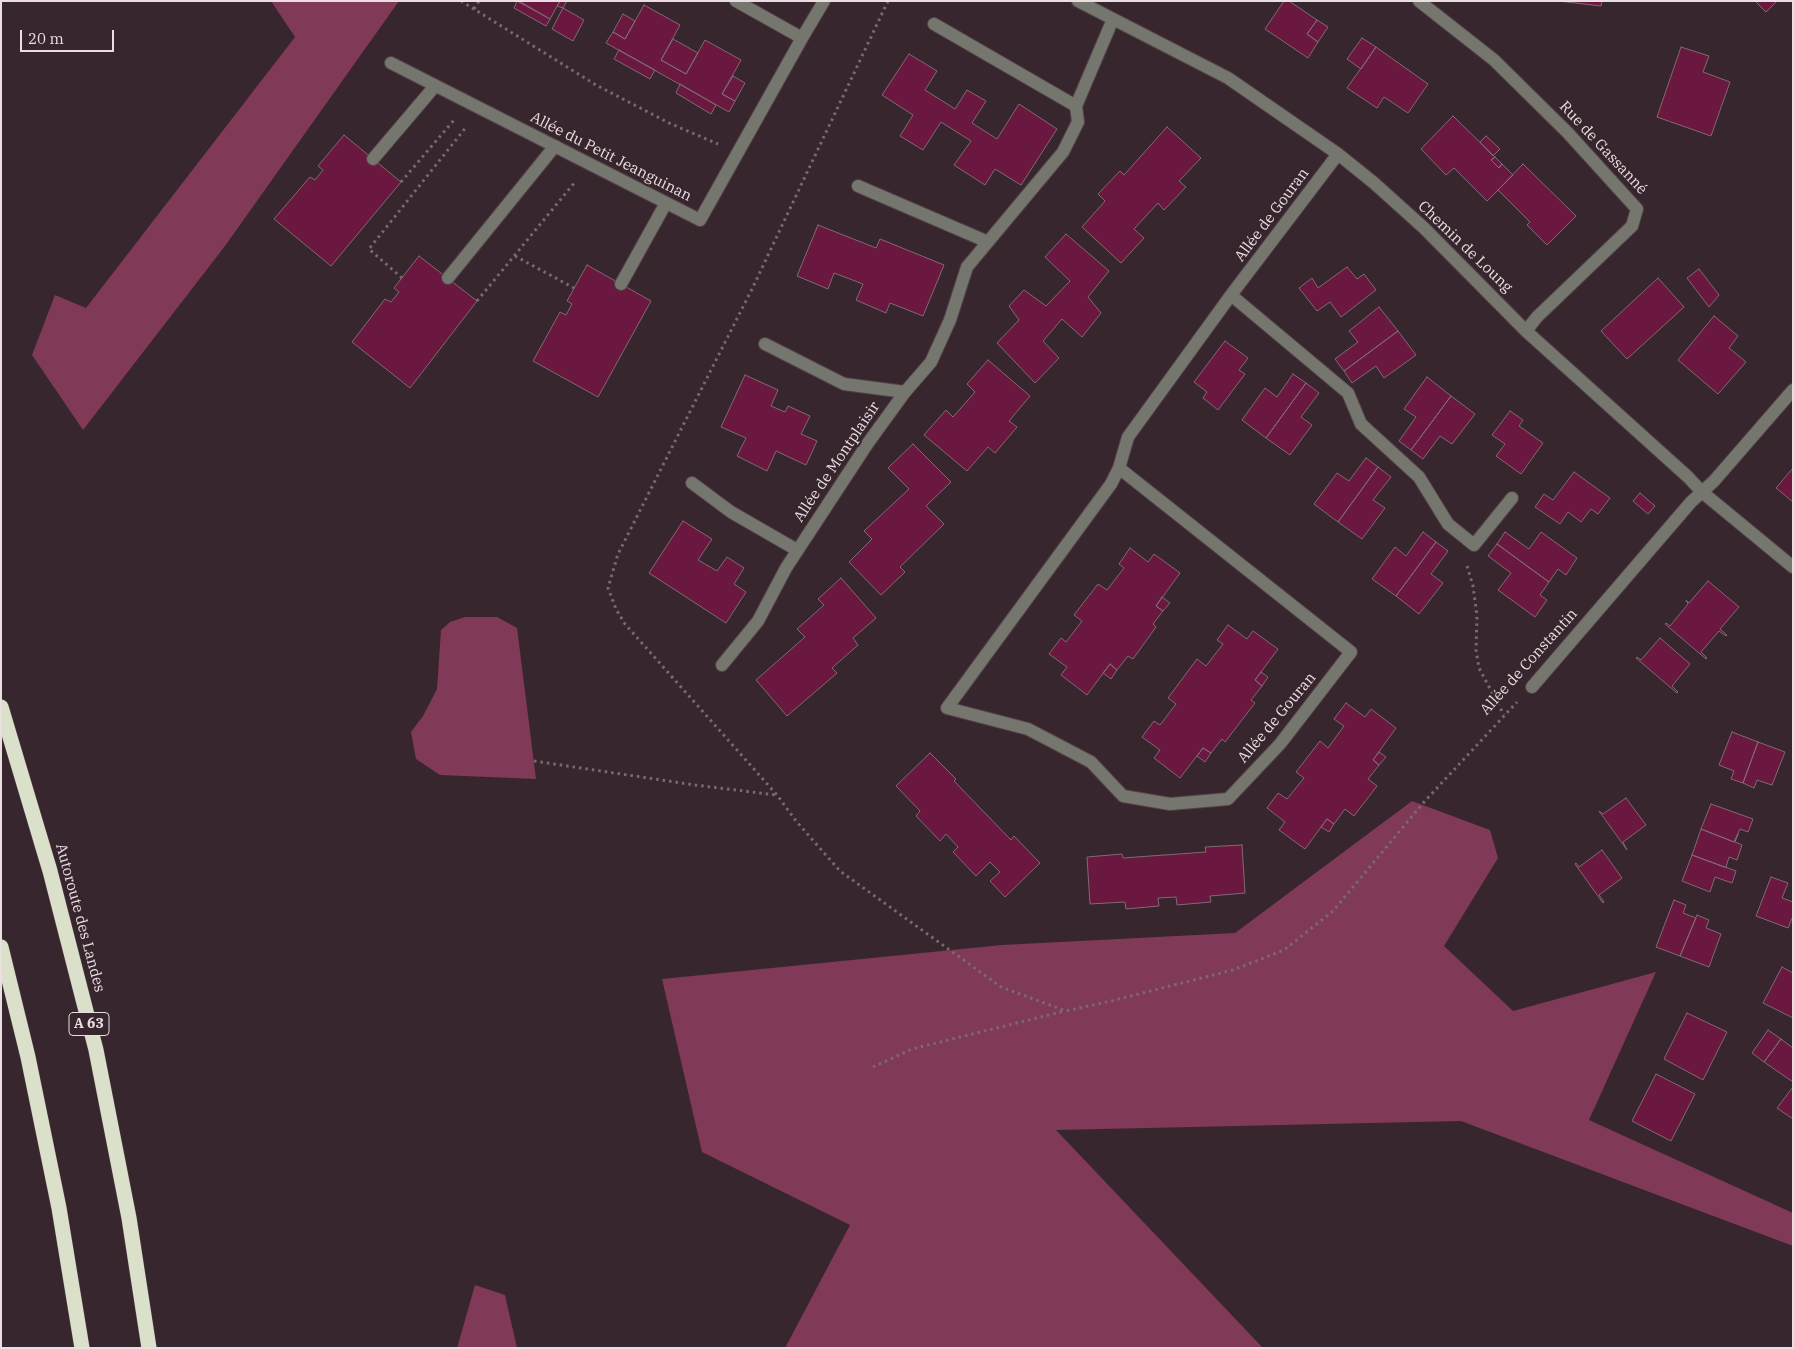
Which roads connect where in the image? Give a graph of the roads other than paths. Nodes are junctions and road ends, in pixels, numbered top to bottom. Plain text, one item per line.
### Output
1 (736, 1) edge
2 (824, 1) edge
3 (1078, 1) edge
4 (1419, 1) edge
5 (1112, 19) junction
6 (934, 24) dead end
7 (802, 38) junction
8 (391, 64) dead end
9 (435, 86) junction
10 (1076, 106) junction
11 (555, 146) junction
12 (1338, 154) junction
13 (373, 159) dead end
14 (858, 186) dead end
15 (666, 203) junction
16 (988, 242) junction
17 (448, 278) dead end
18 (621, 284) dead end
19 (1231, 295) junction
20 (1526, 331) junction
21 (765, 344) dead end
22 (1793, 390) edge
23 (905, 392) junction
24 (1119, 468) junction
25 (692, 482) dead end
26 (1702, 492) junction
27 (1512, 498) dead end
28 (797, 550) junction
29 (1793, 567) edge
30 (722, 665) dead end
31 (1532, 687) road end
32 (1, 707) edge
33 (1, 947) edge
34 (82, 1348) edge
35 (149, 1348) edge

1 - 7 street
2 - 7 street, Allée du Petit Jeanguinan
3 - 5 street, Chemin de Loung
4 - 20 street, Rue de Gassanné
5 - 10 street, Allée de Montplaisir
5 - 12 street, Chemin de Loung
6 - 10 street
7 - 15 street, Allée du Petit Jeanguinan
8 - 9 street, Allée du Petit Jeanguinan
9 - 11 street, Allée du Petit Jeanguinan
9 - 13 street
10 - 16 street, Allée de Montplaisir
11 - 15 street, Allée du Petit Jeanguinan
11 - 17 street
12 - 19 street, Allée de Gouran
12 - 20 street, Chemin de Loung
14 - 16 street
15 - 18 street
16 - 23 street, Allée de Montplaisir
19 - 24 street, Allée de Gouran
19 - 27 street
20 - 26 street, Chemin de Loung
21 - 23 street, Allée de Montplaisir
22 - 26 street, Allée de Constantin
23 - 28 street, Allée de Montplaisir
24 - 24 street, Allée de Gouran
25 - 28 street
26 - 29 street, Chemin de Loung
26 - 31 street, Allée de Constantin
28 - 30 street, Allée de Montplaisir
32 - 35 highway, Autoroute des Landes / A 63
33 - 34 highway

